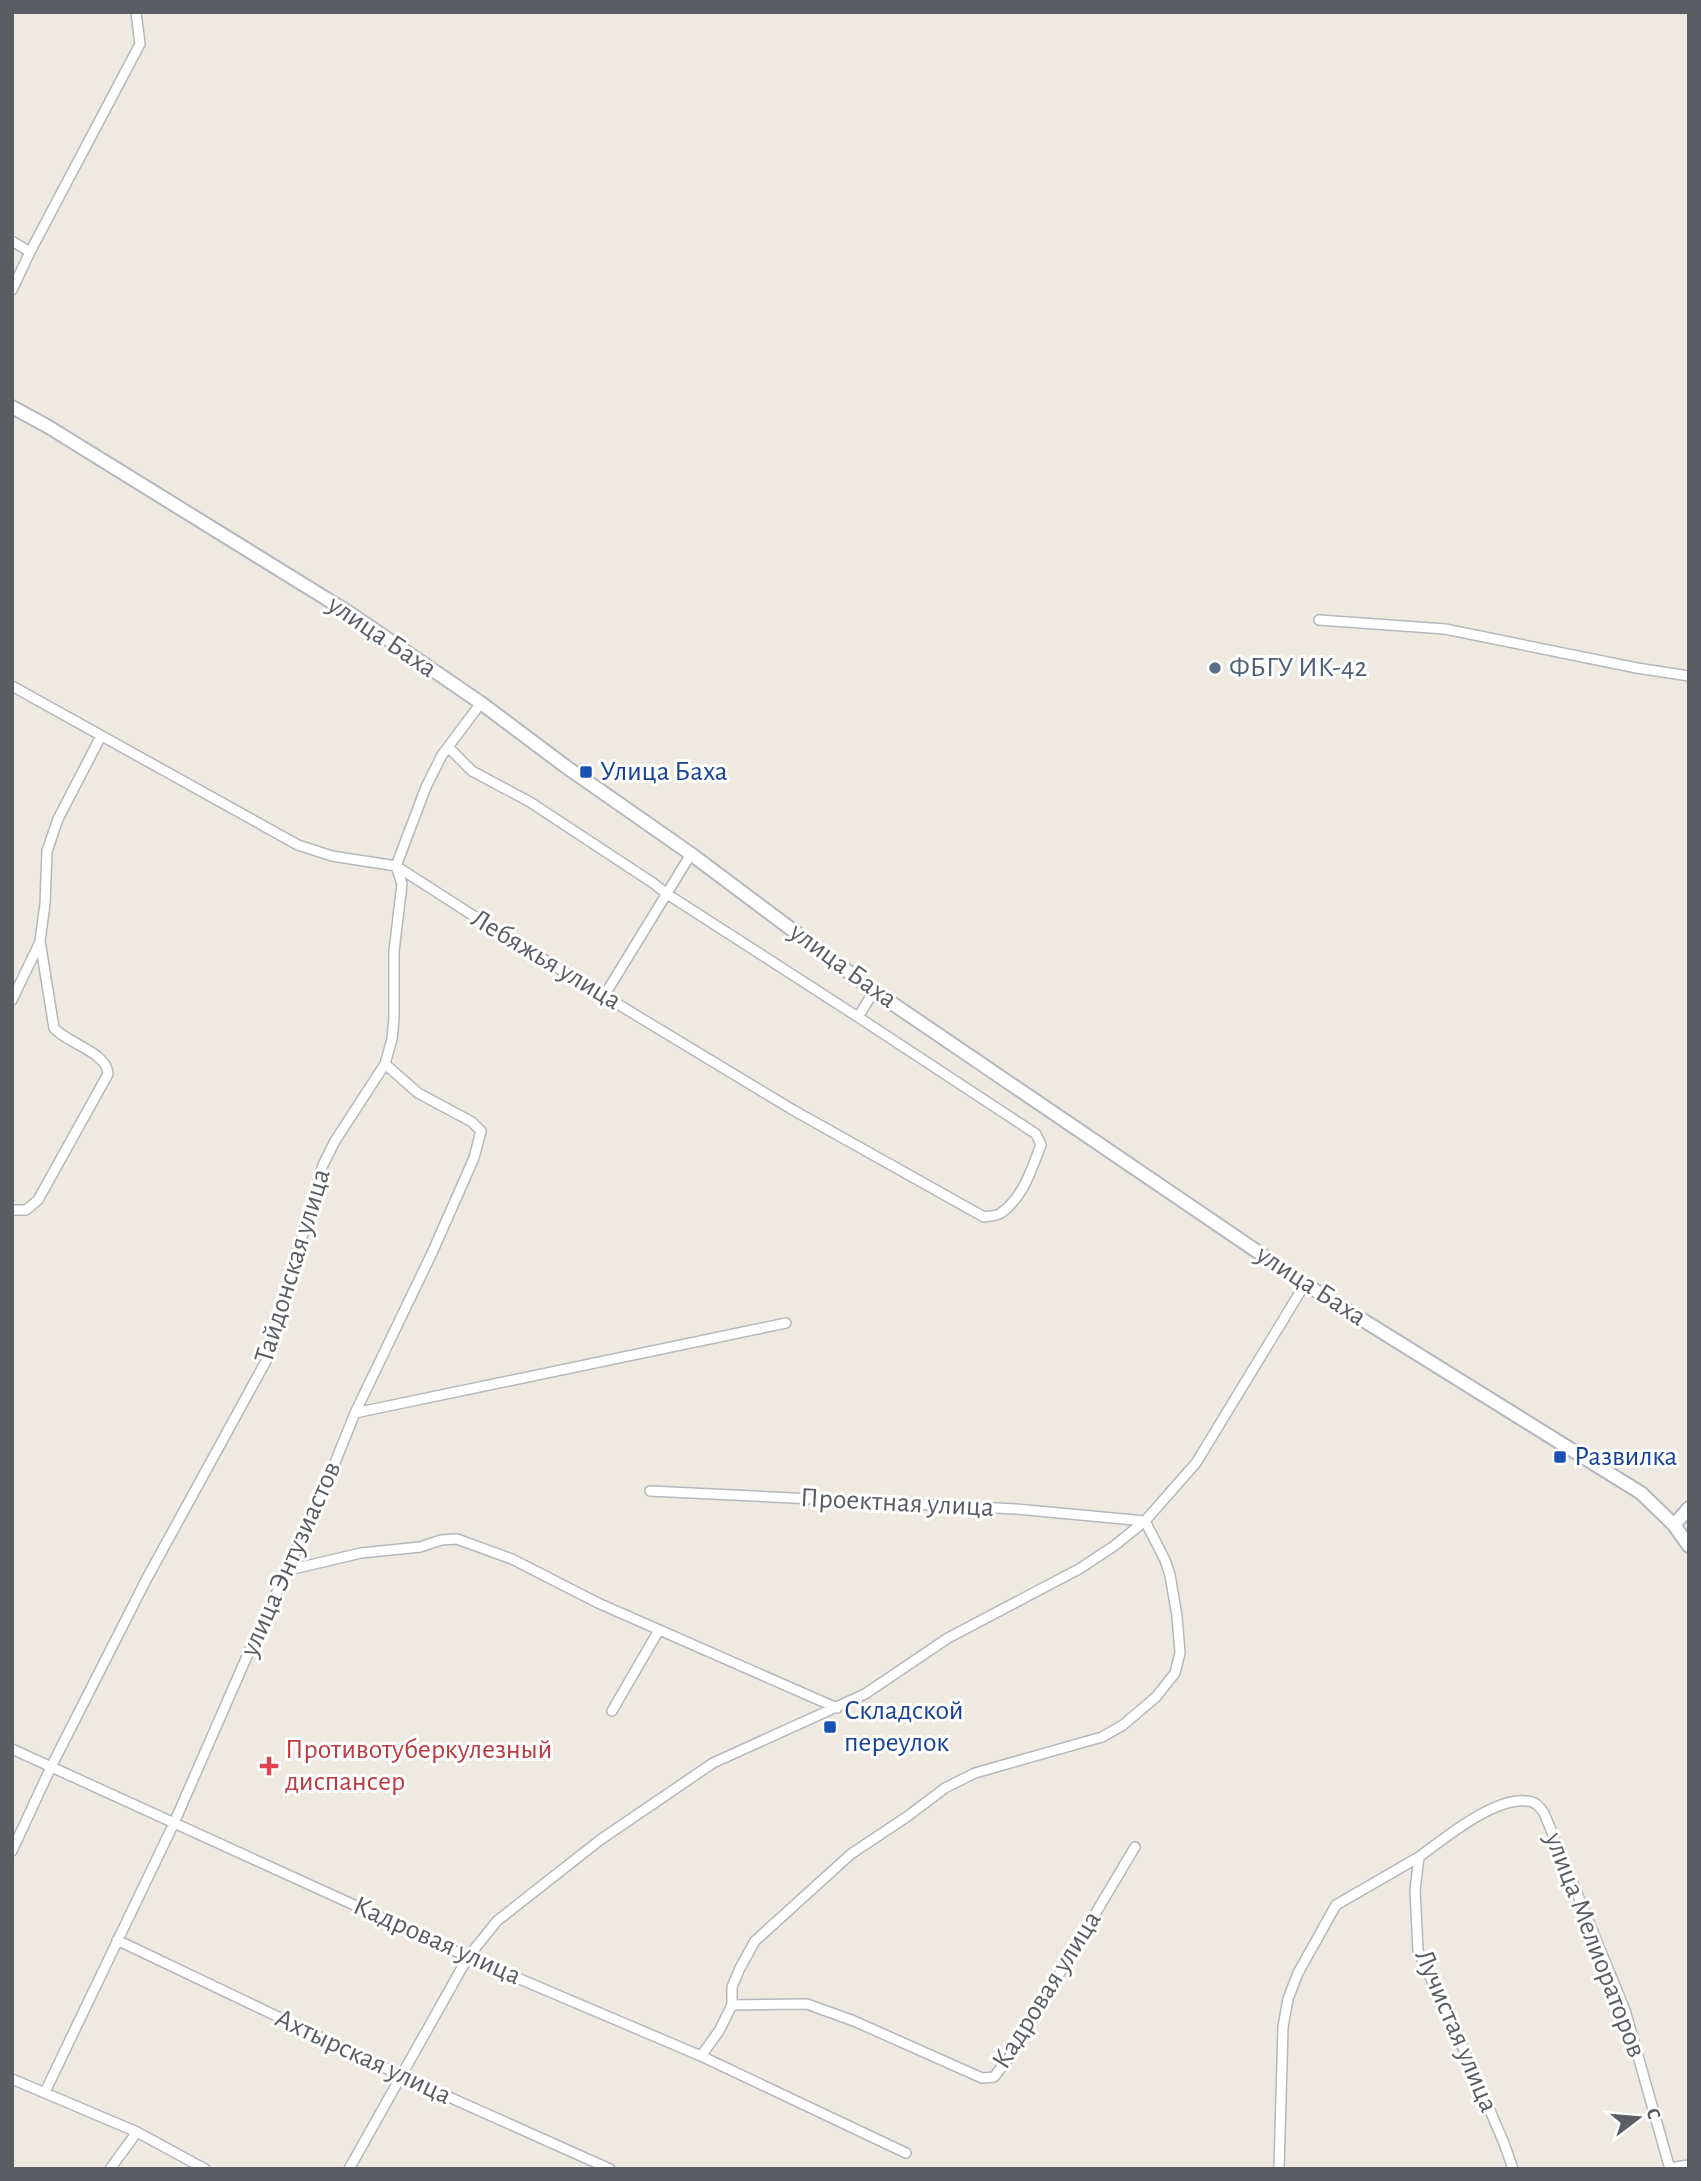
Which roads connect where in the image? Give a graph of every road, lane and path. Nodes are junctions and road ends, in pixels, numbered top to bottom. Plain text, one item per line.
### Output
1 (136, 12) edge
2 (12, 241) edge
3 (30, 252) junction
4 (12, 290) edge
5 (12, 407) edge
6 (1319, 620) dead end
7 (1689, 676) edge
8 (12, 686) edge
9 (481, 703) junction
10 (101, 736) junction
11 (448, 747) junction
12 (691, 854) junction
13 (396, 866) junction
14 (667, 894) junction
15 (40, 941) junction
16 (874, 990) junction
17 (604, 996) junction
18 (12, 1000) edge
19 (858, 1017) junction
20 (385, 1064) junction
21 (12, 1210) edge
22 (1305, 1284) junction
23 (786, 1323) dead end
24 (355, 1413) junction
25 (650, 1491) dead end
26 (1689, 1508) edge
27 (1145, 1521) junction
28 (1674, 1525) junction
29 (1689, 1546) edge
30 (289, 1570) junction
31 (659, 1630) junction
32 (837, 1708) junction
33 (612, 1711) dead end
34 (12, 1749) edge
35 (51, 1767) junction
36 (174, 1823) junction
37 (1135, 1847) dead end
38 (12, 1851) edge
39 (1419, 1857) junction
40 (117, 1940) junction
41 (468, 1957) junction
42 (732, 2005) junction
43 (701, 2056) junction
44 (402, 2076) junction
45 (12, 2079) edge
46 (45, 2092) junction
47 (137, 2132) junction
48 (906, 2153) dead end
49 (1689, 2165) edge
50 (1670, 2168) edge
51 (110, 2169) edge
52 (205, 2169) edge
53 (349, 2169) edge
54 (610, 2169) edge
55 (1279, 2169) edge
56 (1513, 2169) edge

1 - 3 street
2 - 3 street
3 - 4 street
5 - 9 street, улица Баха
6 - 7 street
8 - 10 street, Лебяжья улица
9 - 11 street, Тайдонская улица
9 - 12 street, улица Баха
10 - 13 street, Лебяжья улица
10 - 15 street
11 - 13 street, Тайдонская улица
11 - 14 street
12 - 14 street
12 - 16 street, улица Баха
13 - 17 street, Лебяжья улица
13 - 20 street, Тайдонская улица
14 - 17 street
14 - 19 street
15 - 18 street
15 - 21 street
16 - 19 street
16 - 22 street, улица Баха
17 - 19 street, Лебяжья улица
20 - 24 street, улица Энтузиастов
20 - 35 street, Тайдонская улица
22 - 27 street
22 - 28 street, улица Баха
23 - 24 street
24 - 30 street, улица Энтузиастов
25 - 27 street, Проектная улица
26 - 28 street
27 - 32 street
27 - 42 street
28 - 29 street, улица Баха
30 - 31 street
30 - 36 street, улица Энтузиастов
31 - 32 street
31 - 33 street
32 - 41 street
34 - 35 street, Кадровая улица
35 - 36 street, Кадровая улица
35 - 38 street, Тайдонская улица
36 - 40 street, улица Энтузиастов
36 - 41 street, Кадровая улица
37 - 42 street, Кадровая улица
39 - 50 street, улица Мелиораторов
39 - 55 street
39 - 56 street, Лучистая улица
40 - 44 street, Ахтырская улица
40 - 46 street, улица Энтузиастов
41 - 43 street, Кадровая улица
41 - 44 street
42 - 43 street
43 - 48 street, Кадровая улица
44 - 53 street
44 - 54 street, Ахтырская улица
45 - 46 street
46 - 47 street
47 - 51 street
47 - 52 street
49 - 50 street

